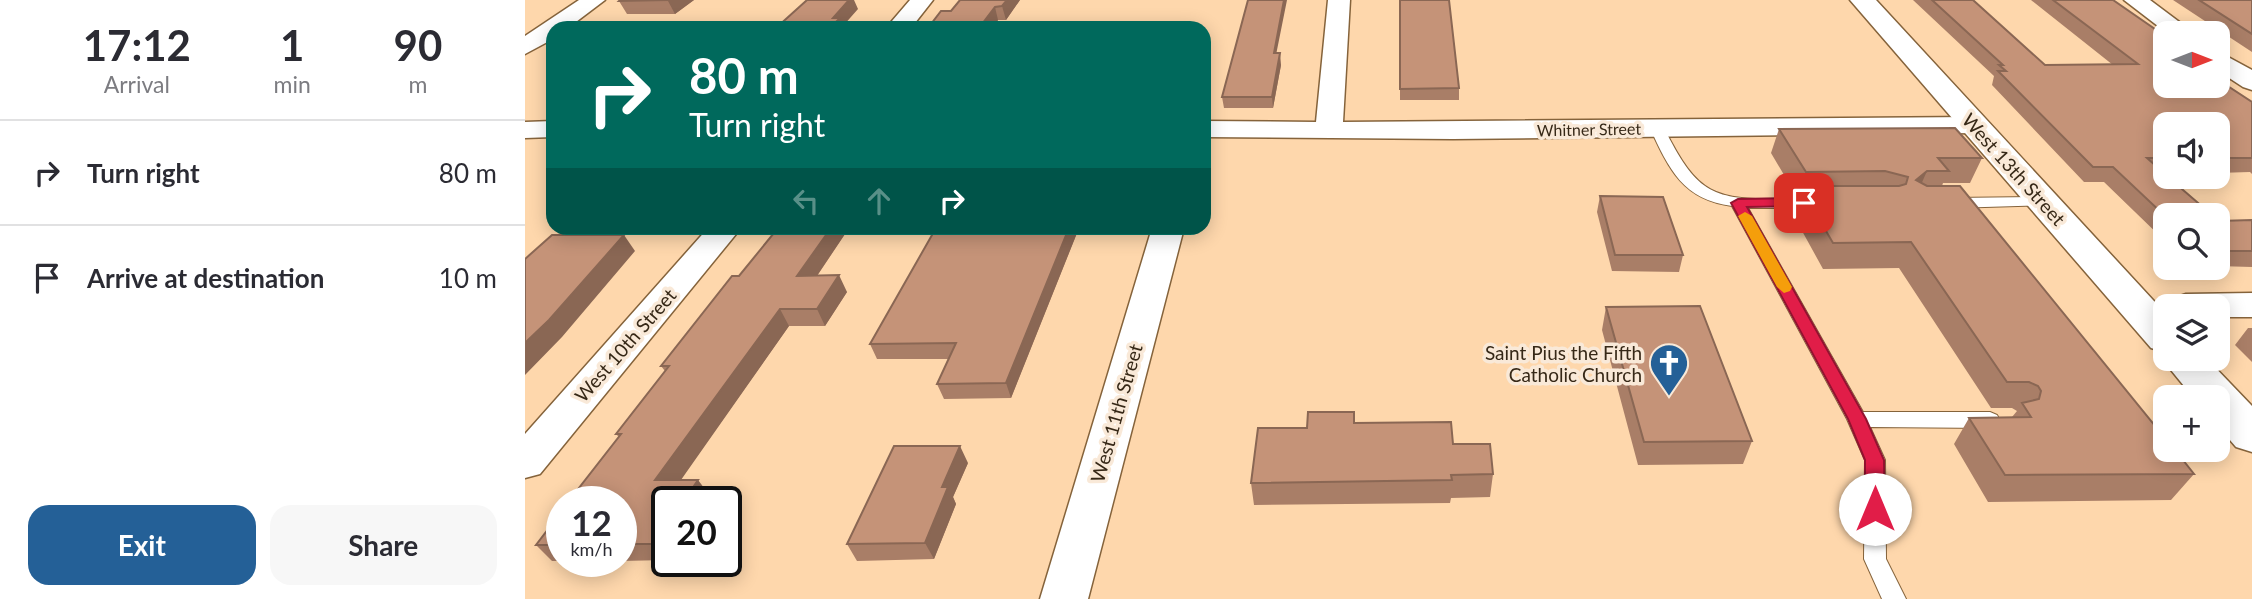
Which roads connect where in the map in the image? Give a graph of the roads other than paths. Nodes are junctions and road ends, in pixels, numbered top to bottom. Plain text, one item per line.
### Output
1 (594, 0) edge
2 (922, 0) edge
3 (1339, 0) edge
4 (1862, 0) edge
5 (2136, 0) edge
6 (563, 21) edge
7 (904, 21) edge
8 (2165, 21) edge
9 (546, 33) edge
10 (525, 47) edge
11 (2230, 67) edge
12 (2252, 82) edge
13 (1974, 125) junction
14 (1657, 128) junction
15 (1211, 129) edge
16 (1329, 129) junction
17 (525, 130) edge
18 (546, 130) edge
19 (2043, 202) junction
20 (1738, 203) junction
21 (1840, 203) edge
22 (1941, 204) edge
23 (719, 235) edge
24 (1166, 235) edge
25 (2230, 305) edge
26 (2252, 305) edge
27 (2151, 307) edge
28 (2194, 371) edge
29 (1857, 419) junction
30 (2012, 419) edge
31 (2252, 435) edge
32 (525, 462) edge
33 (1064, 599) edge
34 (1894, 599) edge

1 - 6 street
2 - 7 street
3 - 16 street
4 - 13 street, West 13th Street
5 - 8 street
9 - 10 street
11 - 12 street
13 - 14 street, Whitner Street
13 - 19 street, West 13th Street
14 - 16 street, Whitner Street
14 - 20 lane
15 - 16 street, Whitner Street
17 - 18 street
19 - 22 lane
19 - 27 street, West 13th Street
20 - 21 lane
20 - 29 lane
23 - 32 street, West 10th Street
24 - 33 street, West 11th Street
25 - 26 street
28 - 31 street
29 - 30 lane
29 - 34 lane

